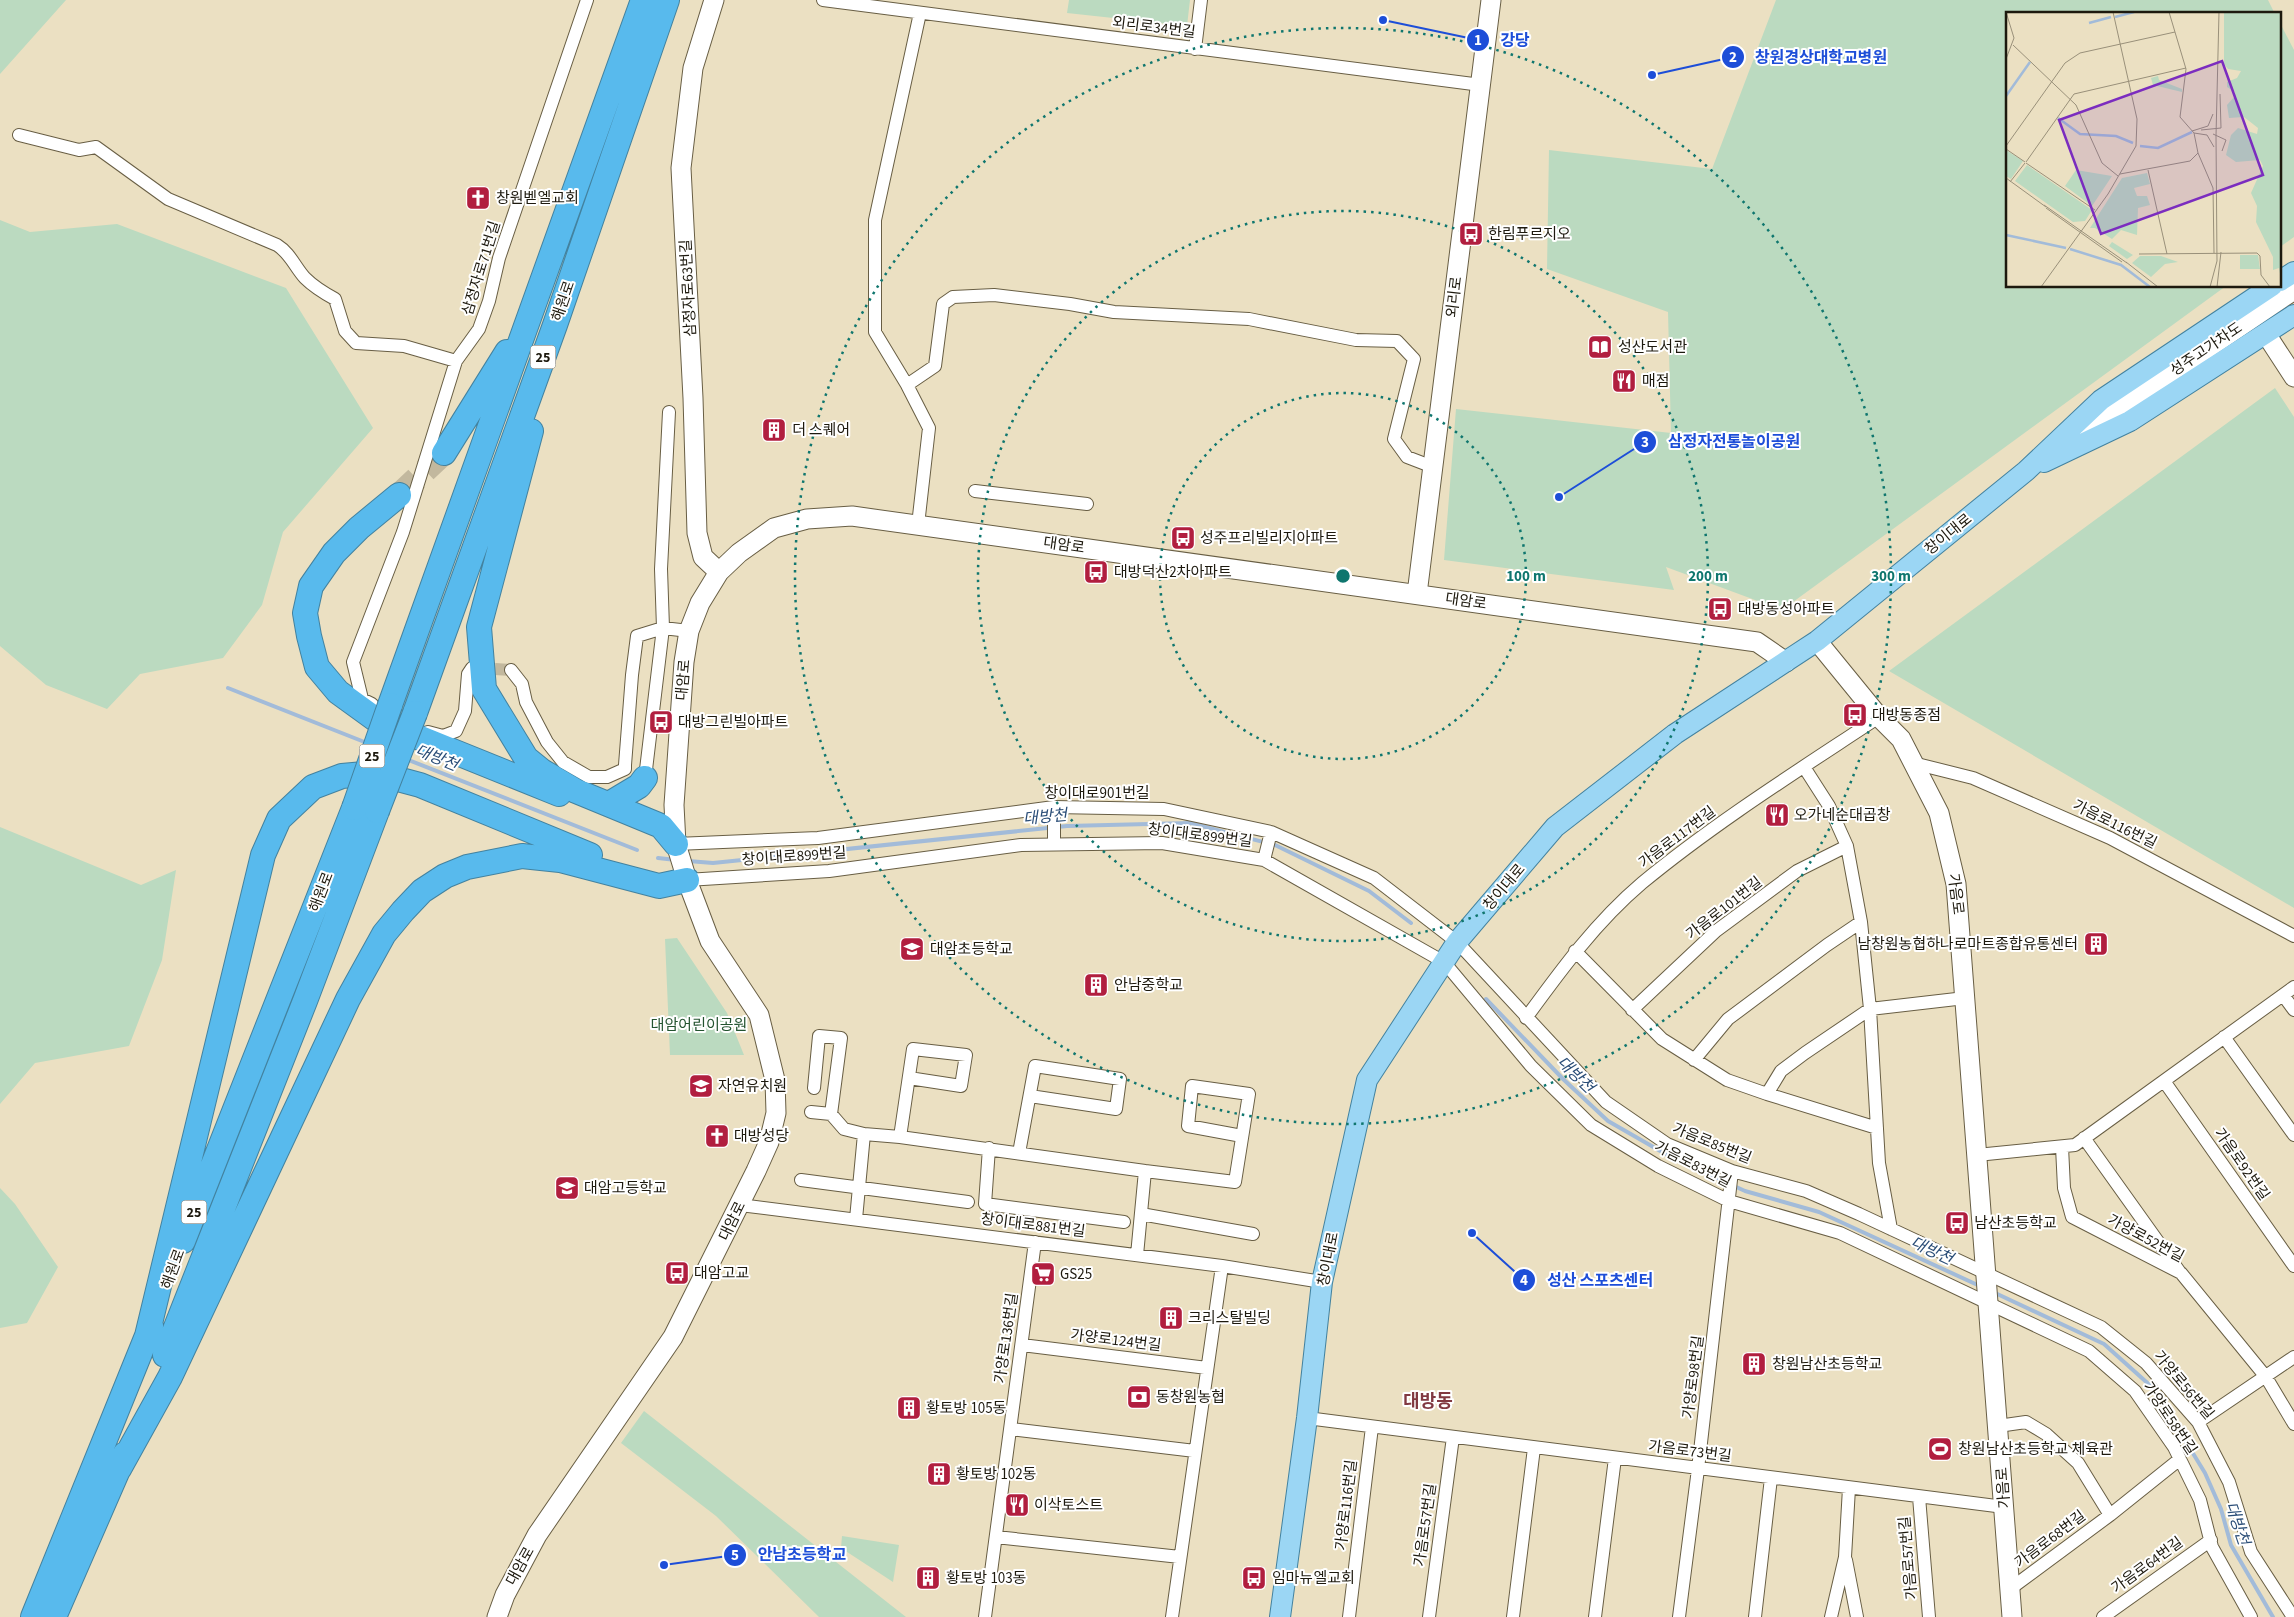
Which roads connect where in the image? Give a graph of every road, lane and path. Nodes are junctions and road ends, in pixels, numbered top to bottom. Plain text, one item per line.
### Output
1 (587, 0) edge
2 (643, 0) edge
3 (667, 0) edge
4 (714, 0) edge
5 (823, 0) edge
6 (1201, 0) edge
7 (1492, 0) edge
8 (920, 13) junction
9 (1195, 49) junction
10 (1481, 85) junction
11 (19, 136) dead end
12 (2294, 272) edge
13 (2282, 280) edge
14 (2269, 288) edge
15 (2294, 290) edge
16 (531, 315) junction
17 (2294, 315) edge
18 (555, 325) junction
19 (2266, 334) junction
20 (456, 361) junction
21 (2294, 377) edge
22 (907, 385) junction
23 (2118, 409) joint
24 (669, 412) dead end
25 (444, 453) tunnel mouth
26 (1433, 467) junction
27 (2026, 470) junction
28 (975, 492) dead end
29 (399, 495) tunnel mouth
30 (1087, 504) dead end
31 (918, 525) junction
32 (719, 572) junction
33 (1417, 594) junction
34 (663, 628) junction
35 (689, 631) junction
36 (1817, 641) junction
37 (1786, 662) junction
38 (472, 668) dead end
39 (511, 670) dead end
40 (1879, 717) junction
41 (1913, 763) junction
42 (1804, 768) junction
43 (645, 778) joint
44 (609, 804) junction
45 (1054, 807) junction
46 (365, 810) junction
47 (1271, 832) junction
48 (676, 844) junction
49 (1054, 844) junction
50 (1847, 846) junction
51 (1264, 860) junction
52 (631, 878) junction
53 (686, 880) junction
54 (1861, 922) junction
55 (2294, 936) edge
56 (1457, 942) junction
57 (1575, 952) junction
58 (1444, 962) junction
59 (2294, 987) edge
60 (2283, 995) junction
61 (1965, 998) junction
62 (1870, 1009) junction
63 (1632, 1010) junction
64 (2294, 1010) edge
65 (1526, 1018) junction
66 (2224, 1037) junction
67 (1694, 1060) junction
68 (909, 1078) junction
69 (2164, 1081) junction
70 (814, 1088) dead end
71 (1767, 1094) junction
72 (1030, 1096) junction
73 (811, 1112) dead end
74 (831, 1114) junction
75 (1877, 1128) junction
76 (864, 1134) junction
77 (2294, 1135) edge
78 (1242, 1136) junction
79 (900, 1137) junction
80 (2084, 1138) junction
81 (2062, 1147) junction
82 (989, 1148) junction
83 (1018, 1153) junction
84 (1977, 1155) junction
85 (1145, 1171) junction
86 (1732, 1171) junction
87 (801, 1180) dead end
88 (858, 1188) junction
89 (1729, 1201) junction
90 (968, 1202) dead end
91 (740, 1205) junction
92 (1141, 1214) junction
93 (856, 1219) junction
94 (1124, 1222) dead end
95 (1891, 1229) junction
96 (1253, 1234) dead end
97 (1036, 1242) junction
98 (1137, 1255) junction
99 (1222, 1266) junction
100 (2294, 1266) edge
101 (2181, 1274) junction
102 (1986, 1277) junction
103 (1322, 1282) junction
104 (1988, 1301) junction
105 (146, 1340) junction
106 (1022, 1345) junction
107 (2294, 1357) edge
108 (1207, 1368) junction
109 (2266, 1377) junction
110 (1307, 1418) junction
111 (2198, 1422) junction
112 (2294, 1424) edge
113 (1998, 1426) junction
114 (1372, 1427) junction
115 (1011, 1429) junction
116 (1453, 1437) junction
117 (1534, 1448) junction
118 (1195, 1451) junction
119 (1615, 1458) junction
120 (2180, 1459) junction
121 (119, 1469) junction
122 (1698, 1469) junction
123 (1771, 1478) junction
124 (1849, 1488) junction
125 (1919, 1497) junction
126 (2004, 1507) junction
127 (2110, 1515) junction
128 (996, 1537) junction
129 (2211, 1540) junction
130 (1180, 1557) junction
131 (1845, 1557) junction
132 (2010, 1589) junction
133 (2244, 1614) edge
134 (33, 1617) edge
135 (54, 1617) edge
136 (498, 1617) edge
137 (985, 1617) edge
138 (1172, 1617) edge
139 (1280, 1617) edge
140 (1349, 1617) edge
141 (1429, 1617) edge
142 (1513, 1617) edge
143 (1596, 1617) edge
144 (1679, 1617) edge
145 (1755, 1617) edge
146 (1831, 1617) edge
147 (1857, 1617) edge
148 (1930, 1617) edge
149 (2012, 1617) edge
150 (2103, 1617) edge
151 (2294, 1617) edge

1 - 20 street, 삼정자로71번길
2 - 16 highway, 해원로 / 25
3 - 18 highway, 해원로 / 25
4 - 32 street, 삼정자로63번길
5 - 8 street, 외리로34번길
6 - 9 street
7 - 10 street, 외리로
8 - 9 street, 외리로34번길
8 - 22 street
9 - 10 street, 외리로34번길
10 - 26 street, 외리로
11 - 20 street
12 - 13 main road
14 - 27 main road
15 - 23 street, 성주고가차도
16 - 25 highway
16 - 46 highway, 해원로 / 25, bridge
17 - 19 main road
18 - 44 highway
18 - 46 highway, 해원로 / 25, bridge
19 - 21 street
19 - 27 main road
20 - 38 street, 삼정자로71번길
22 - 26 street
22 - 31 street
23 - 27 street, 창이대로
24 - 34 street
26 - 33 street, 외리로
27 - 36 main road, 창이대로
28 - 30 street
29 - 48 highway
31 - 32 street, 대암로
31 - 33 street, 대암로
32 - 35 street, 대암로
33 - 37 street, 대암로
34 - 35 street
34 - 39 street
34 - 43 street
35 - 48 street, 대암로
36 - 37 main road, 창이대로
36 - 40 street, 가음로
37 - 56 main road, 창이대로
40 - 41 street, 가음로
40 - 42 street, 가음로117번길
41 - 55 street, 가음로116번길
41 - 61 street, 가음로
42 - 50 street
42 - 57 street, 가음로117번길
43 - 44 highway
44 - 48 highway
45 - 47 street, 창이대로901번길
45 - 48 street, 창이대로901번길
45 - 49 street
46 - 105 highway, 해원로 / 25
46 - 121 highway, 해원로 / 25
47 - 51 street
47 - 56 street, 창이대로901번길
48 - 53 street, 대암로
49 - 51 street, 창이대로899번길
49 - 53 street, 창이대로899번길
50 - 54 street
50 - 63 street, 가음로101번길
51 - 58 street, 창이대로899번길
52 - 53 highway
52 - 105 highway
52 - 121 highway
53 - 91 street, 대암로
54 - 62 street
54 - 67 street
56 - 58 main road, 창이대로
56 - 65 street, 가음로85번길
57 - 63 street
57 - 65 street, 가음로117번길
58 - 89 street, 가음로83번길
58 - 103 main road, 창이대로
59 - 60 street
60 - 64 street
60 - 66 street
61 - 62 street
61 - 84 street, 가음로
62 - 71 street
62 - 75 street
63 - 67 street
65 - 86 street, 가음로85번길
66 - 69 street
66 - 77 street
67 - 71 street
68 - 68 street
68 - 79 street
69 - 80 street
69 - 100 street, 가음로92번길
70 - 74 street
71 - 75 street
72 - 72 street
72 - 83 street
73 - 74 street
74 - 76 street
75 - 95 street
76 - 79 street
76 - 88 street
78 - 78 street
78 - 85 street
79 - 82 street
80 - 81 street
80 - 101 street
81 - 84 street
81 - 101 street, 가양로52번길
82 - 83 street
82 - 94 street
83 - 85 street
84 - 102 street, 가음로
85 - 92 street
86 - 89 street, 가양로98번길
86 - 95 street, 가음로85번길
87 - 88 street
88 - 90 street
88 - 93 street
89 - 104 street, 가음로83번길
89 - 122 street, 가양로98번길
91 - 93 street, 창이대로881번길
91 - 136 street, 대암로
92 - 96 street
92 - 98 street
93 - 97 street, 창이대로881번길
95 - 102 street, 가음로85번길
97 - 98 street, 창이대로881번길
97 - 106 street, 가양로136번길
98 - 99 street, 창이대로881번길
99 - 103 street, 창이대로881번길
99 - 108 street
101 - 109 street, 가양로52번길
102 - 104 street, 가음로
102 - 111 street, 가양로56번길
103 - 110 main road, 창이대로
104 - 113 street, 가음로
104 - 120 street, 가양로58번길
105 - 134 highway, 해원로 / 25
106 - 108 street, 가양로124번길
106 - 115 street, 가양로136번길
107 - 109 street
108 - 118 street
109 - 111 street
109 - 112 street, 가양로52번길
110 - 114 street, 가음로73번길
110 - 139 main road, 창이대로
111 - 151 street, 가양로56번길
113 - 126 street, 가음로
113 - 127 street, 가음로68번길
114 - 116 street, 가음로73번길
114 - 140 street, 가양로116번길
115 - 118 street
115 - 128 street, 가양로136번길
116 - 117 street, 가음로73번길
116 - 141 street, 가음로57번길
117 - 119 street, 가음로73번길
117 - 142 street
118 - 130 street
119 - 122 street, 가음로73번길
119 - 143 street
120 - 127 street, 가음로68번길
120 - 129 street, 가양로58번길
121 - 135 highway, 해원로 / 25
122 - 123 street, 가음로73번길
122 - 144 street, 가양로98번길
123 - 124 street, 가음로73번길
123 - 145 street
124 - 125 street, 가음로73번길
124 - 131 street
125 - 126 street, 가음로73번길
125 - 148 street, 가음로57번길
126 - 132 street, 가음로
127 - 132 street, 가음로68번길
128 - 130 street
128 - 137 street, 가양로136번길
129 - 133 street, 가양로58번길
129 - 150 street, 가음로64번길
130 - 138 street
131 - 146 street
131 - 147 street
132 - 149 street, 가음로

